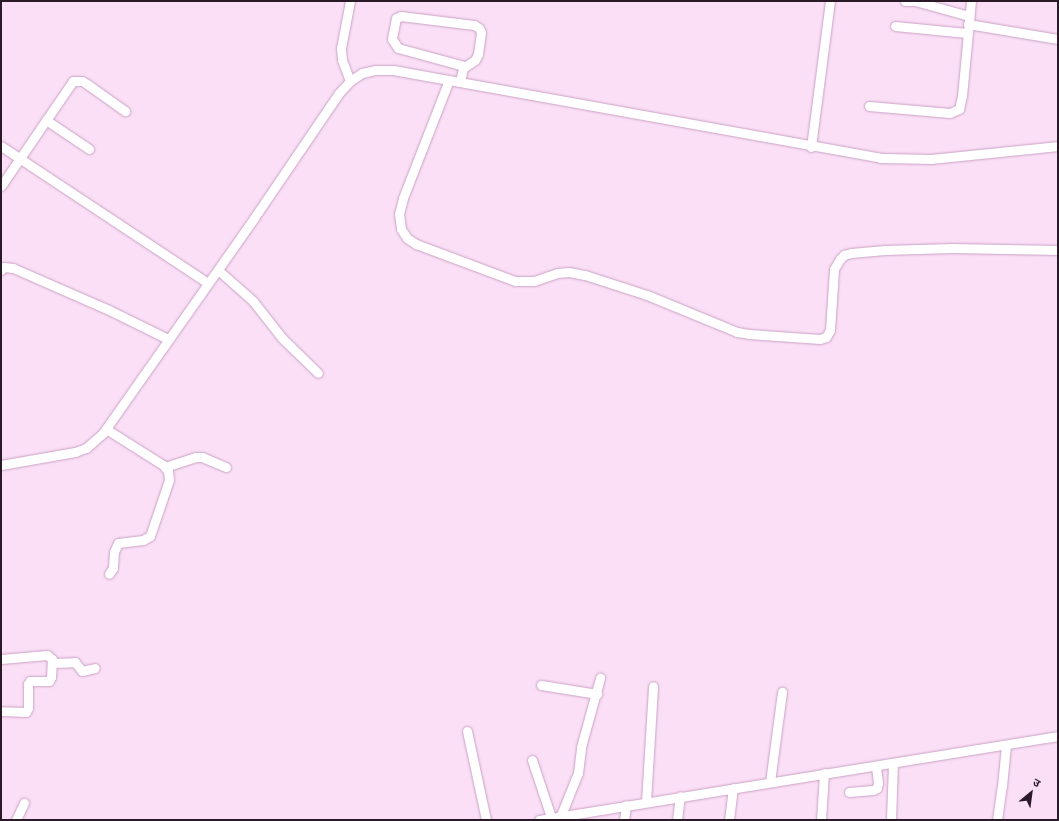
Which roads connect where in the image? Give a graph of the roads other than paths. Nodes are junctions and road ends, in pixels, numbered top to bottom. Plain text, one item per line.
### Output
1 (350, 1) edge
2 (830, 1) edge
3 (905, 1) edge
4 (912, 1) edge
5 (915, 1) edge
6 (971, 1) edge
7 (968, 20) junction
8 (895, 26) dead end
9 (967, 34) junction
10 (1058, 39) edge
11 (464, 66) junction
12 (448, 80) junction
13 (350, 81) junction
14 (460, 82) junction
15 (869, 106) dead end
16 (125, 111) dead end
17 (46, 120) junction
18 (1, 146) edge
19 (1058, 146) edge
20 (811, 147) junction
21 (89, 149) dead end
22 (20, 158) junction
23 (1, 186) edge
24 (1058, 250) edge
25 (1, 270) edge
26 (218, 270) junction
27 (208, 283) junction
28 (168, 339) junction
29 (318, 373) dead end
30 (106, 429) junction
31 (1, 465) edge
32 (166, 467) junction
33 (226, 467) dead end
34 (109, 574) dead end
35 (1, 659) edge
36 (52, 663) junction
37 (95, 668) dead end
38 (600, 678) dead end
39 (541, 685) dead end
40 (653, 686) dead end
41 (782, 692) dead end
42 (597, 694) junction
43 (1, 711) edge
44 (467, 731) dead end
45 (1058, 736) edge
46 (1006, 745) junction
47 (532, 760) dead end
48 (893, 770) junction
49 (877, 773) junction
50 (823, 781) junction
51 (770, 782) junction
52 (733, 788) junction
53 (849, 792) dead end
54 (680, 796) junction
55 (646, 802) junction
56 (24, 803) dead end
57 (625, 814) edge
58 (562, 815) junction
59 (551, 817) junction
60 (16, 820) edge
61 (486, 820) edge
62 (539, 820) edge
63 (677, 820) edge
64 (729, 820) edge
65 (821, 820) edge
66 (891, 820) edge
67 (997, 820) edge

1 - 13 street
2 - 20 street
3 - 4 street
5 - 7 street
6 - 7 street
7 - 9 street
7 - 10 street
8 - 9 street
9 - 15 street
11 - 11 street
11 - 14 street
12 - 13 street
12 - 14 street
12 - 24 street
13 - 26 street
14 - 20 street
16 - 17 street
17 - 21 street
17 - 22 street
18 - 22 street
19 - 20 street
22 - 23 street
22 - 27 street
25 - 28 street
26 - 27 street
26 - 29 street
27 - 28 street
28 - 30 street
30 - 31 street
30 - 32 street
32 - 33 street
32 - 34 street
35 - 36 street
36 - 37 street
36 - 43 street
38 - 42 street
39 - 42 street
40 - 55 street
41 - 51 street
42 - 58 street
44 - 61 street
45 - 46 street
46 - 48 street
46 - 67 street
47 - 59 street
48 - 49 street
48 - 66 street
49 - 50 street
49 - 53 street
50 - 51 street
50 - 65 street
51 - 52 street
52 - 54 street
52 - 64 street
54 - 55 street
54 - 63 street
55 - 57 street
56 - 60 street
57 - 58 street
58 - 59 street
59 - 62 street

